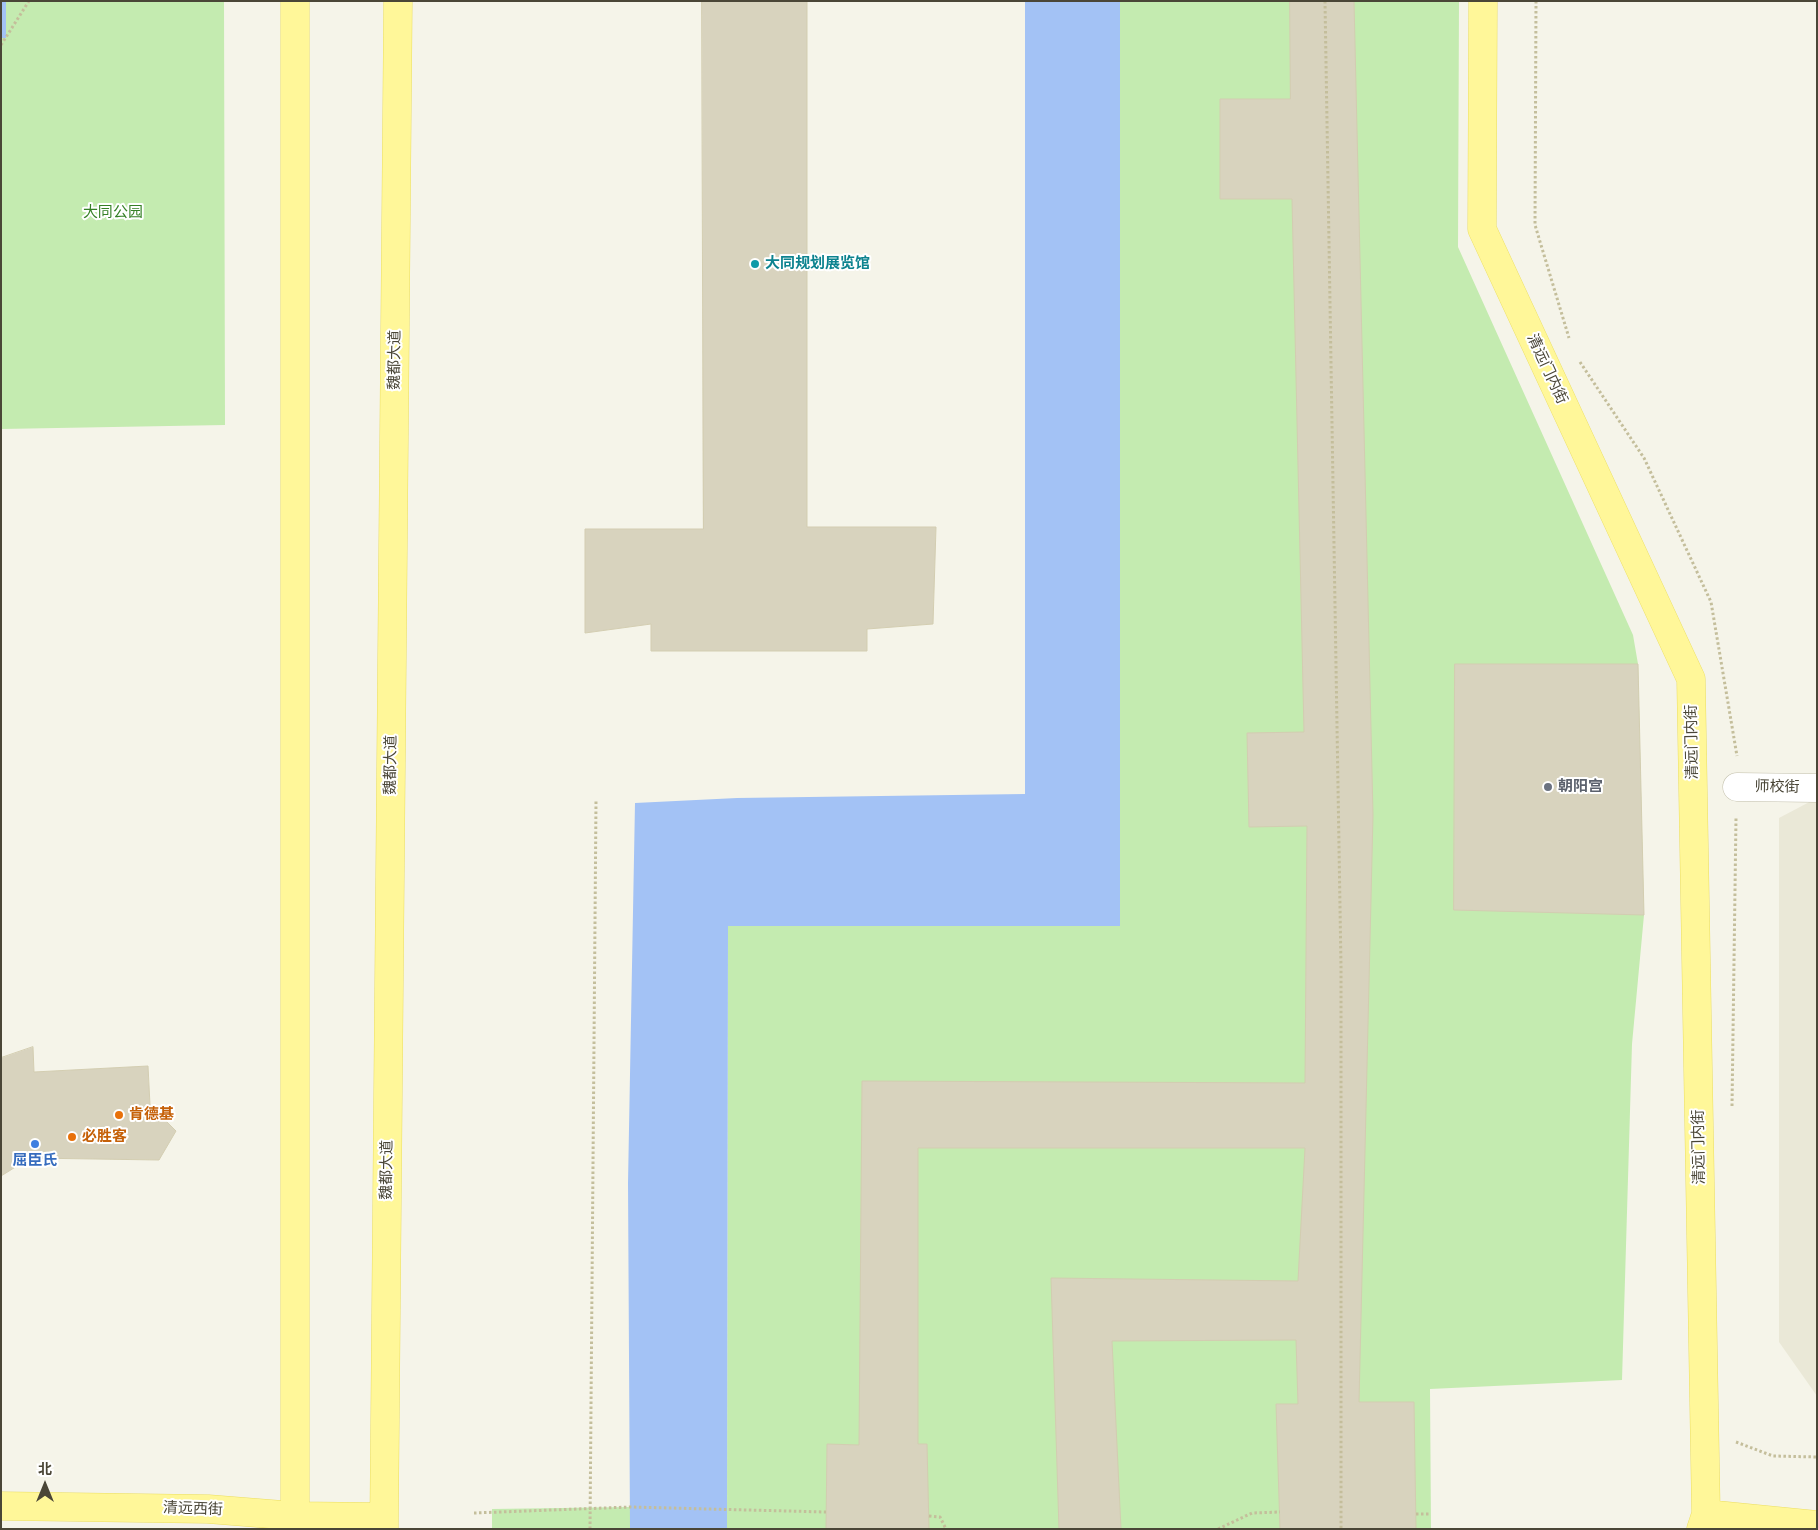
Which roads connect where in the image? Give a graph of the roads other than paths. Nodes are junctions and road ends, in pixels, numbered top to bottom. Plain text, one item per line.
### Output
1 (295, 1) edge
2 (398, 1) edge
3 (1483, 1) edge
4 (1736, 787) dead end
5 (1817, 788) edge
6 (1, 1506) edge
7 (295, 1522) edge
8 (1704, 1522) edge
9 (384, 1523) edge
10 (1817, 1525) edge

1 - 7 main road
2 - 9 main road, 魏都大道
3 - 8 main road, 清远门内街
4 - 5 street, 师校街
6 - 7 main road, 清远西街
7 - 9 main road, 清远西街
8 - 10 main road

